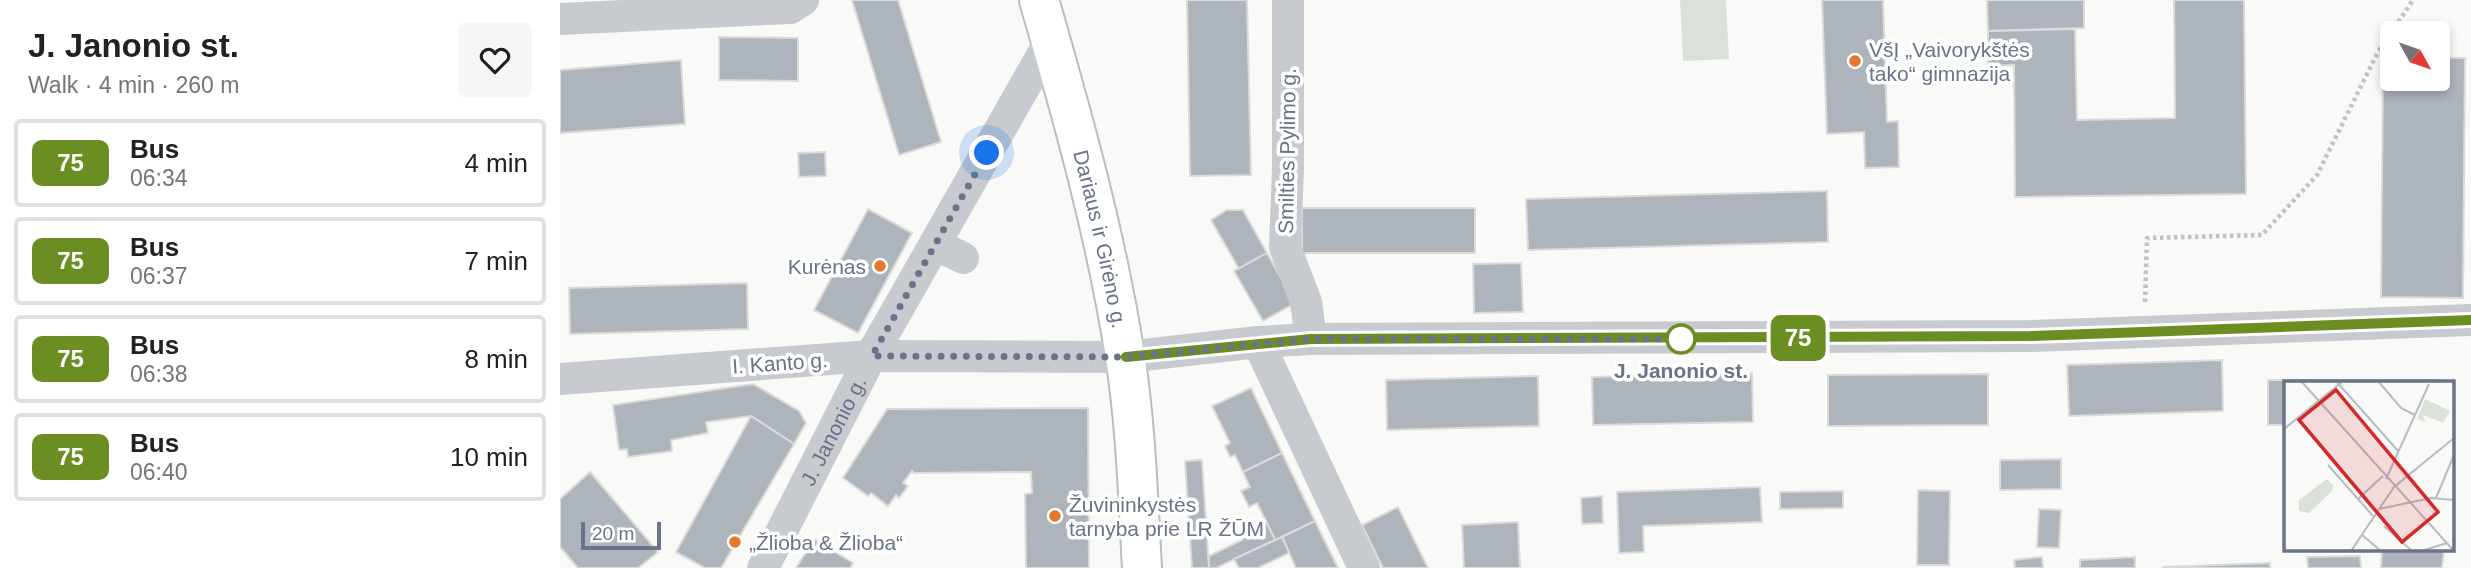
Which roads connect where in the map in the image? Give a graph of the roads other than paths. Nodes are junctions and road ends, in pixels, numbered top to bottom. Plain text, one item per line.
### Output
1 (803, 0) edge
2 (1039, 0) edge
3 (1288, 0) edge
4 (560, 19) edge
5 (1051, 40) junction
6 (935, 243) junction
7 (963, 258) dead end
8 (2471, 320) edge
9 (1311, 339) junction
10 (1258, 342) junction
11 (872, 356) junction
12 (1126, 357) junction
13 (560, 379) edge
14 (764, 568) edge
15 (1142, 568) edge
16 (1364, 568) edge

1 - 4 street
2 - 5 main road
3 - 9 street, Smilties Pylimo g.
5 - 6 street, J. Janonio g.
5 - 12 main road, Dariaus ir Girėno g.
6 - 7 street
6 - 11 street, J. Janonio g.
8 - 9 street, I. Kanto g.
9 - 10 street, I. Kanto g.
10 - 12 street, I. Kanto g.
10 - 16 street
11 - 12 street, I. Kanto g.
11 - 13 street, I. Kanto g.
11 - 14 street, J. Janonio g.
12 - 15 main road, Dariaus ir Girėno g.

